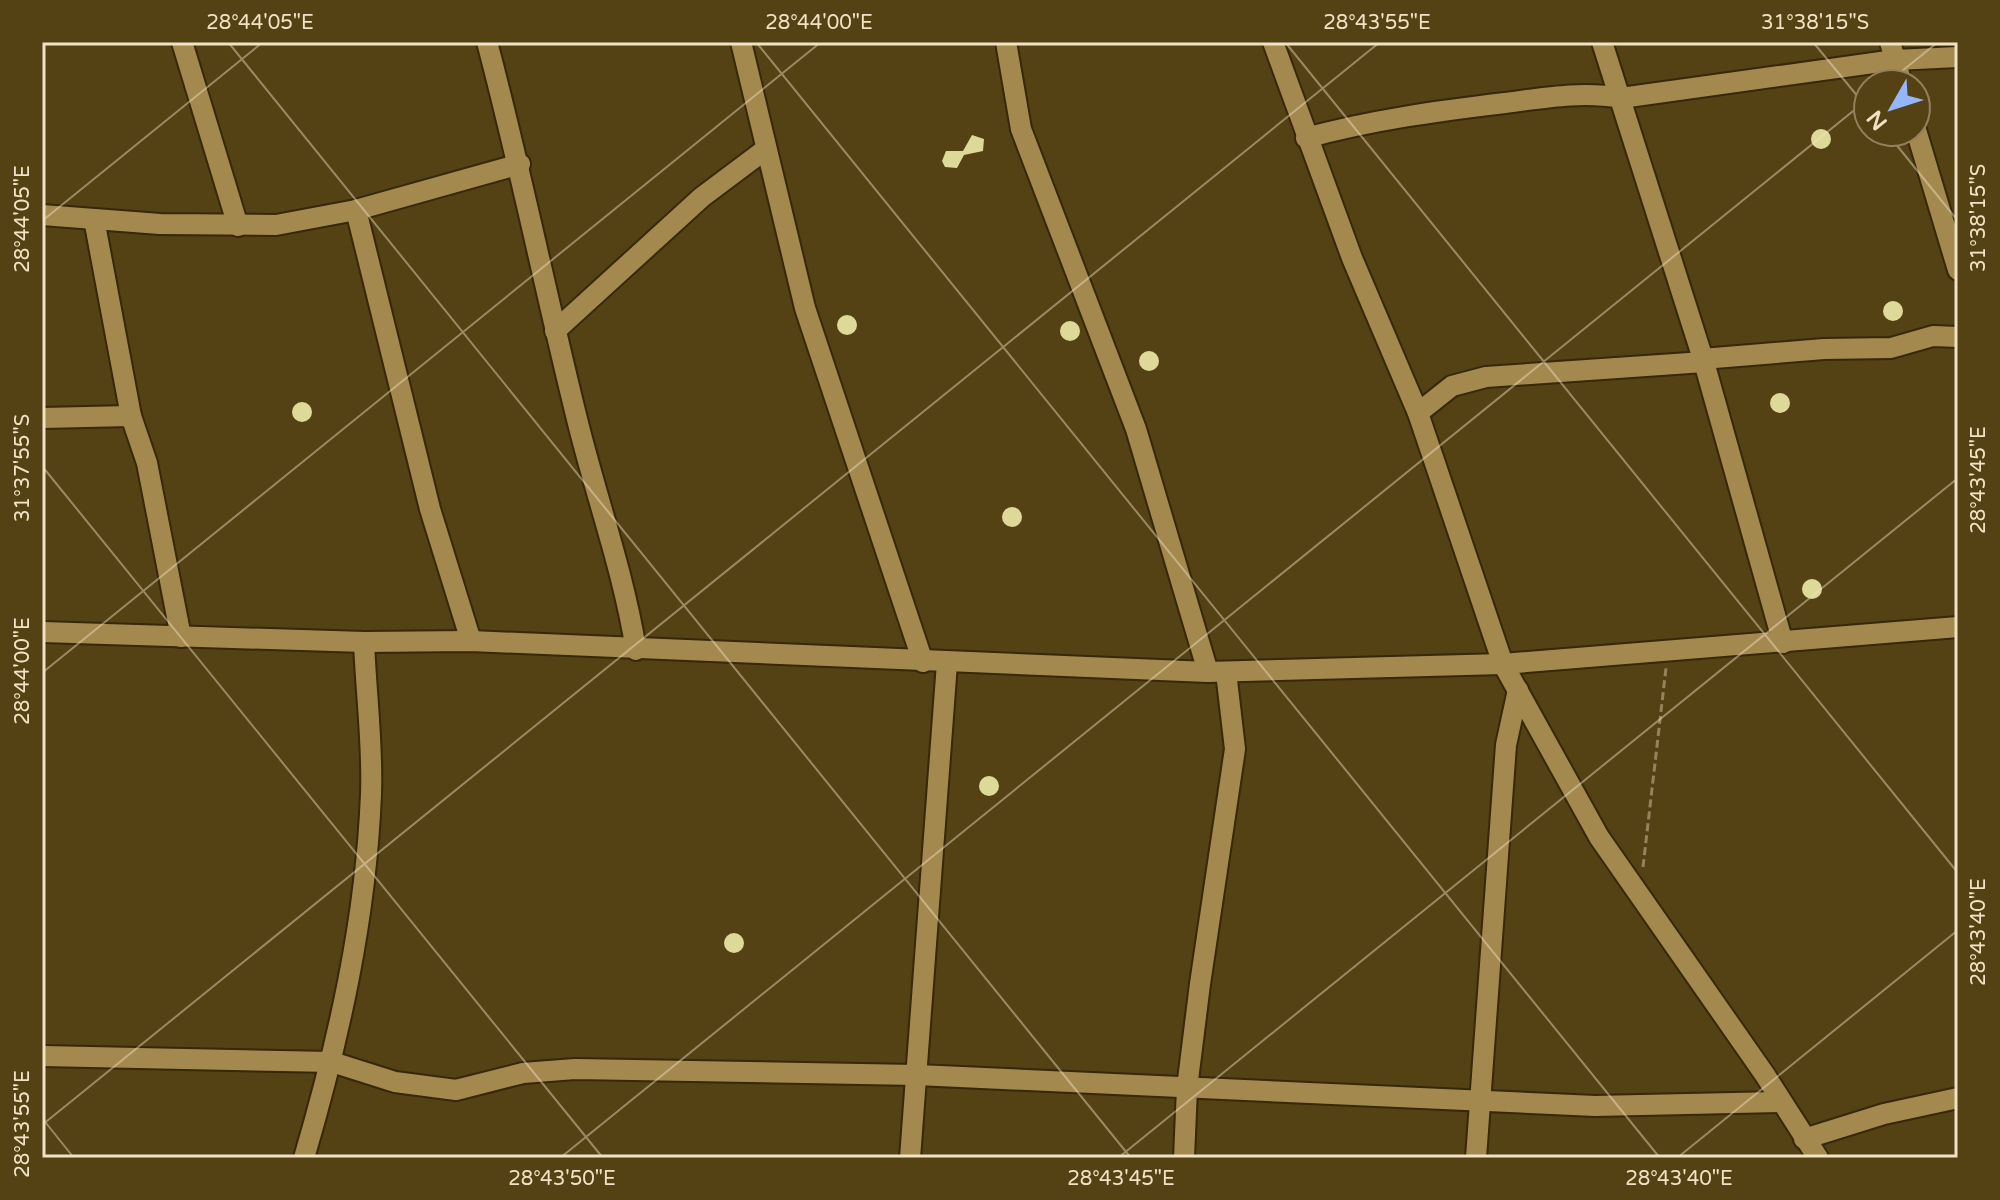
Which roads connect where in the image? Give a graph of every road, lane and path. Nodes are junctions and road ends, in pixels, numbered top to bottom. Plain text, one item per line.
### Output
1 (182, 42) edge
2 (487, 42) edge
3 (741, 42) edge
4 (1006, 42) edge
5 (1273, 42) edge
6 (1602, 42) edge
7 (1892, 51) edge
8 (1958, 57) edge
9 (1621, 98) junction
10 (1306, 138) junction
11 (1921, 148) edge
12 (766, 149) junction
13 (520, 164) junction
14 (356, 210) junction
15 (42, 215) edge
16 (94, 219) junction
17 (238, 226) junction
18 (1958, 270) edge
19 (555, 331) junction
20 (1958, 337) edge
21 (1703, 361) junction
22 (1418, 413) junction
23 (131, 416) junction
24 (42, 418) edge
25 (1958, 627) edge
26 (42, 632) edge
27 (181, 637) junction
28 (471, 641) junction
29 (364, 642) junction
30 (1783, 643) junction
31 (636, 650) junction
32 (1668, 652) junction
33 (923, 662) junction
34 (947, 663) junction
35 (1503, 664) junction
36 (1217, 672) junction
37 (1518, 690) junction
38 (1642, 868) dead end
39 (42, 1056) edge
40 (332, 1062) junction
41 (917, 1075) junction
42 (1187, 1088) junction
43 (1958, 1098) edge
44 (1481, 1100) junction
45 (1781, 1102) junction
46 (1804, 1139) junction
47 (304, 1158) edge
48 (910, 1158) edge
49 (1184, 1158) edge
50 (1476, 1158) edge
51 (1818, 1158) edge

1 - 17 street
2 - 13 street
3 - 12 street
4 - 36 street
5 - 10 street
6 - 9 street
7 - 8 street
7 - 9 street
9 - 10 street
9 - 21 street
10 - 22 street
11 - 18 street
12 - 19 street
12 - 33 street
13 - 14 street
13 - 19 street
14 - 17 street
14 - 28 street
15 - 16 street
16 - 17 street
16 - 23 street
19 - 31 street
20 - 21 street
21 - 22 street
21 - 30 street
22 - 35 street
23 - 24 street
23 - 27 street
25 - 30 street
26 - 27 street
27 - 29 street
28 - 29 street
28 - 31 street
29 - 40 street
30 - 32 street
31 - 33 street
32 - 35 street
32 - 38 path
33 - 34 street
34 - 36 street
34 - 41 street
35 - 36 street
35 - 37 street
36 - 42 street
37 - 44 street
37 - 45 street
39 - 40 street
40 - 41 street
40 - 47 street
41 - 42 street
41 - 48 street
42 - 44 street
42 - 49 street
43 - 46 street
44 - 45 street
44 - 50 street
45 - 46 street
46 - 51 street

